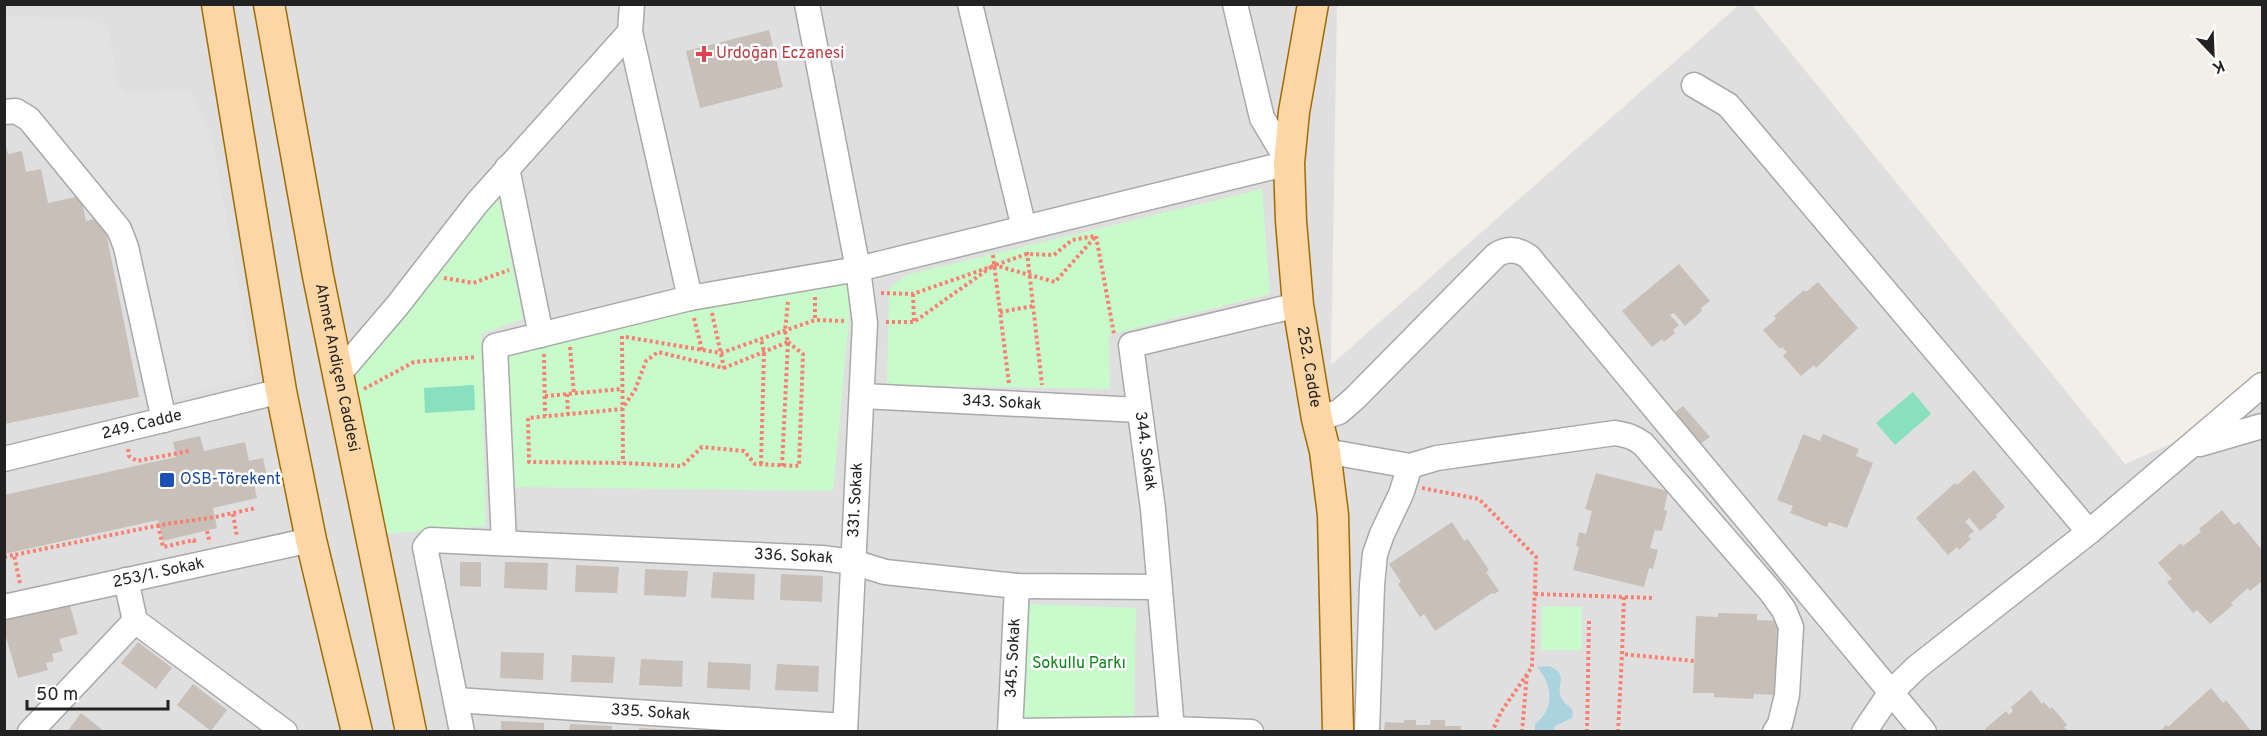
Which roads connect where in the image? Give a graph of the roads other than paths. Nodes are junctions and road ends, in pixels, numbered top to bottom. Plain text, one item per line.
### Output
1 (217, 4) edge
2 (269, 4) edge
3 (632, 4) edge
4 (807, 4) edge
5 (970, 4) edge
6 (1235, 4) edge
7 (1313, 4) edge
8 (630, 32) junction
9 (1694, 85) dead end
10 (4, 111) edge
11 (1289, 163) junction
12 (507, 168) junction
13 (1024, 228) junction
14 (858, 268) junction
15 (699, 296) junction
16 (1298, 305) junction
17 (548, 342) junction
18 (2262, 385) edge
19 (341, 388) junction
20 (281, 391) junction
21 (862, 396) junction
22 (1139, 410) junction
23 (1317, 419) junction
24 (164, 420) junction
25 (2262, 426) edge
26 (1324, 451) junction
27 (2181, 452) junction
28 (4, 459) edge
29 (1407, 475) junction
30 (2089, 532) junction
31 (311, 540) junction
32 (504, 543) junction
33 (853, 562) junction
34 (126, 580) junction
35 (1017, 586) junction
36 (1159, 587) junction
37 (14, 605) edge
38 (135, 621) junction
39 (1891, 692) junction
40 (456, 700) junction
41 (845, 729) edge
42 (1172, 729) junction
43 (1010, 731) edge
44 (30, 732) edge
45 (285, 732) edge
46 (357, 732) edge
47 (411, 732) edge
48 (462, 732) edge
49 (1251, 732) edge
50 (1338, 732) edge
51 (1367, 732) edge
52 (1775, 732) edge
53 (1864, 732) edge
54 (1924, 732) edge

1 - 20 main road
2 - 19 main road, Ahmet Andiçen Caddesi
3 - 8 street
4 - 14 street, 331. Sokak
5 - 13 street
6 - 11 street
7 - 11 main road, 252. Cadde
8 - 12 street
8 - 15 street
9 - 30 street
10 - 24 street
11 - 13 street
11 - 16 main road, 252. Cadde
12 - 17 street
12 - 19 street
13 - 14 street
14 - 15 street
14 - 21 street, 331. Sokak
15 - 17 street
16 - 22 street, 344. Sokak
16 - 23 main road, 252. Cadde
17 - 32 street
18 - 27 street
19 - 47 main road, Ahmet Andiçen Caddesi
20 - 24 street, 249. Cadde
20 - 31 main road
21 - 22 street, 343. Sokak
21 - 33 street, 331. Sokak
22 - 36 street, 344. Sokak
23 - 26 main road, 252. Cadde
23 - 39 street
24 - 28 street, 249. Cadde
25 - 27 street
26 - 29 street
26 - 50 main road, 252. Cadde
27 - 30 street
29 - 51 street
29 - 52 street
30 - 39 street
31 - 34 street, 253/1. Sokak
31 - 46 main road
32 - 33 street, 336. Sokak
32 - 40 street, 336. Sokak
33 - 35 street, 336. Sokak
33 - 41 street, 331. Sokak
34 - 37 street, 253/1. Sokak
34 - 38 street
35 - 36 street, 336. Sokak
35 - 43 street, 345. Sokak
36 - 42 street, 344. Sokak
38 - 44 street
38 - 45 street
39 - 53 street
39 - 54 street
40 - 41 street, 335. Sokak
40 - 48 street
42 - 43 street
42 - 49 street

